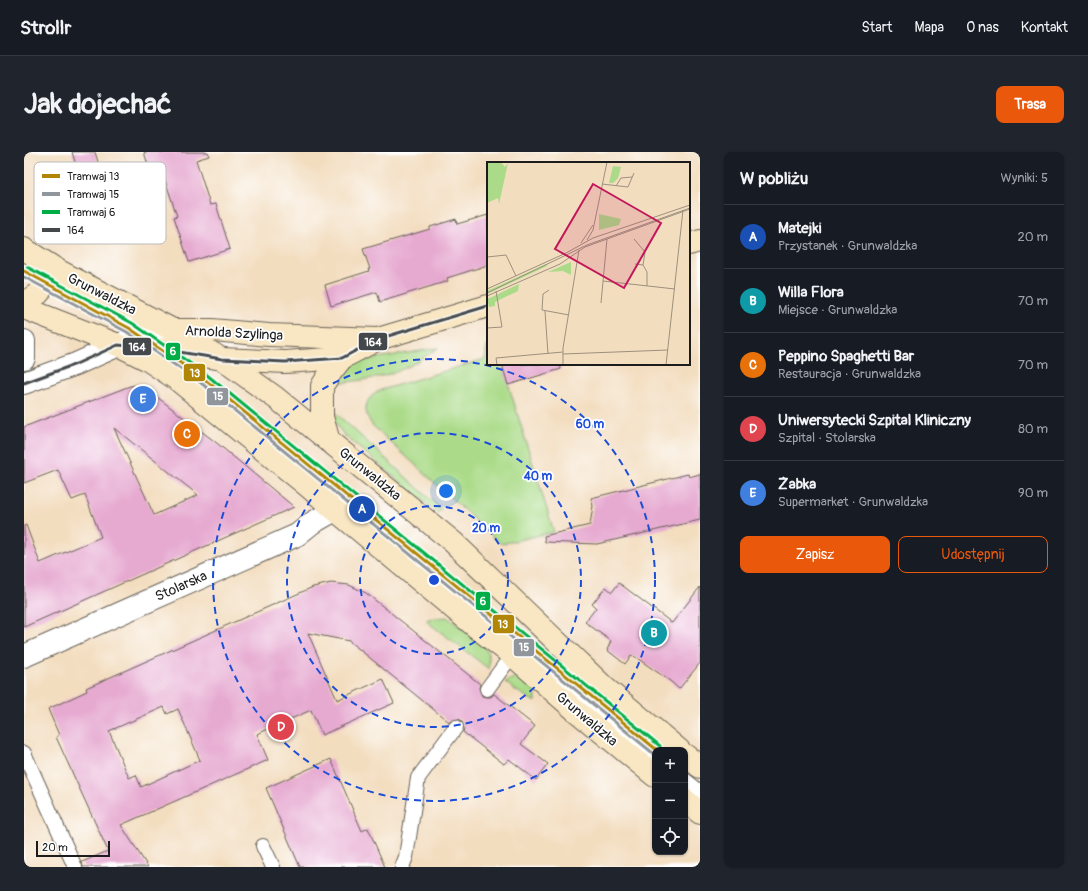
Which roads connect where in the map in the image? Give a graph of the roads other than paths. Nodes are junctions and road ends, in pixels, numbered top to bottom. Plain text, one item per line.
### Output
1 (700, 241) edge
2 (690, 244) edge
3 (31, 254) edge
4 (24, 302) edge
5 (487, 306) edge
6 (24, 308) edge
7 (173, 330) junction
8 (378, 339) junction
9 (24, 341) edge
10 (118, 345) junction
11 (24, 358) edge
12 (342, 358) junction
13 (222, 359) junction
14 (24, 383) edge
15 (329, 441) junction
16 (335, 510) junction
17 (512, 655) junction
18 (24, 656) edge
19 (487, 689) dead end
20 (456, 727) dead end
21 (675, 747) edge
22 (24, 753) edge
23 (652, 753) edge
24 (688, 757) edge
25 (700, 767) edge
26 (652, 774) edge
27 (688, 782) edge
28 (700, 792) edge
29 (688, 803) edge
30 (700, 813) edge
31 (264, 846) dead end
32 (75, 867) edge
33 (273, 867) edge
34 (402, 867) edge

1 - 2 street
3 - 4 street
3 - 7 street, Grunwaldzka
5 - 8 street, Arnolda Szylinga
6 - 10 street, Grunwaldzka
7 - 8 street, Arnolda Szylinga
7 - 10 street, Arnolda Szylinga
7 - 13 street, Grunwaldzka
8 - 12 street, Arnolda Szylinga
9 - 11 street
10 - 13 street, Arnolda Szylinga
10 - 14 street
10 - 16 street, Grunwaldzka
12 - 13 street, Arnolda Szylinga
12 - 15 street
13 - 15 street, Grunwaldzka
15 - 21 street, Grunwaldzka
16 - 17 street, Grunwaldzka
16 - 18 street, Stolarska
16 - 23 lane, Grunwaldzka
17 - 19 lane
17 - 26 street, Grunwaldzka
20 - 34 lane
22 - 32 lane
24 - 25 street
27 - 28 lane
29 - 30 street
31 - 33 lane

